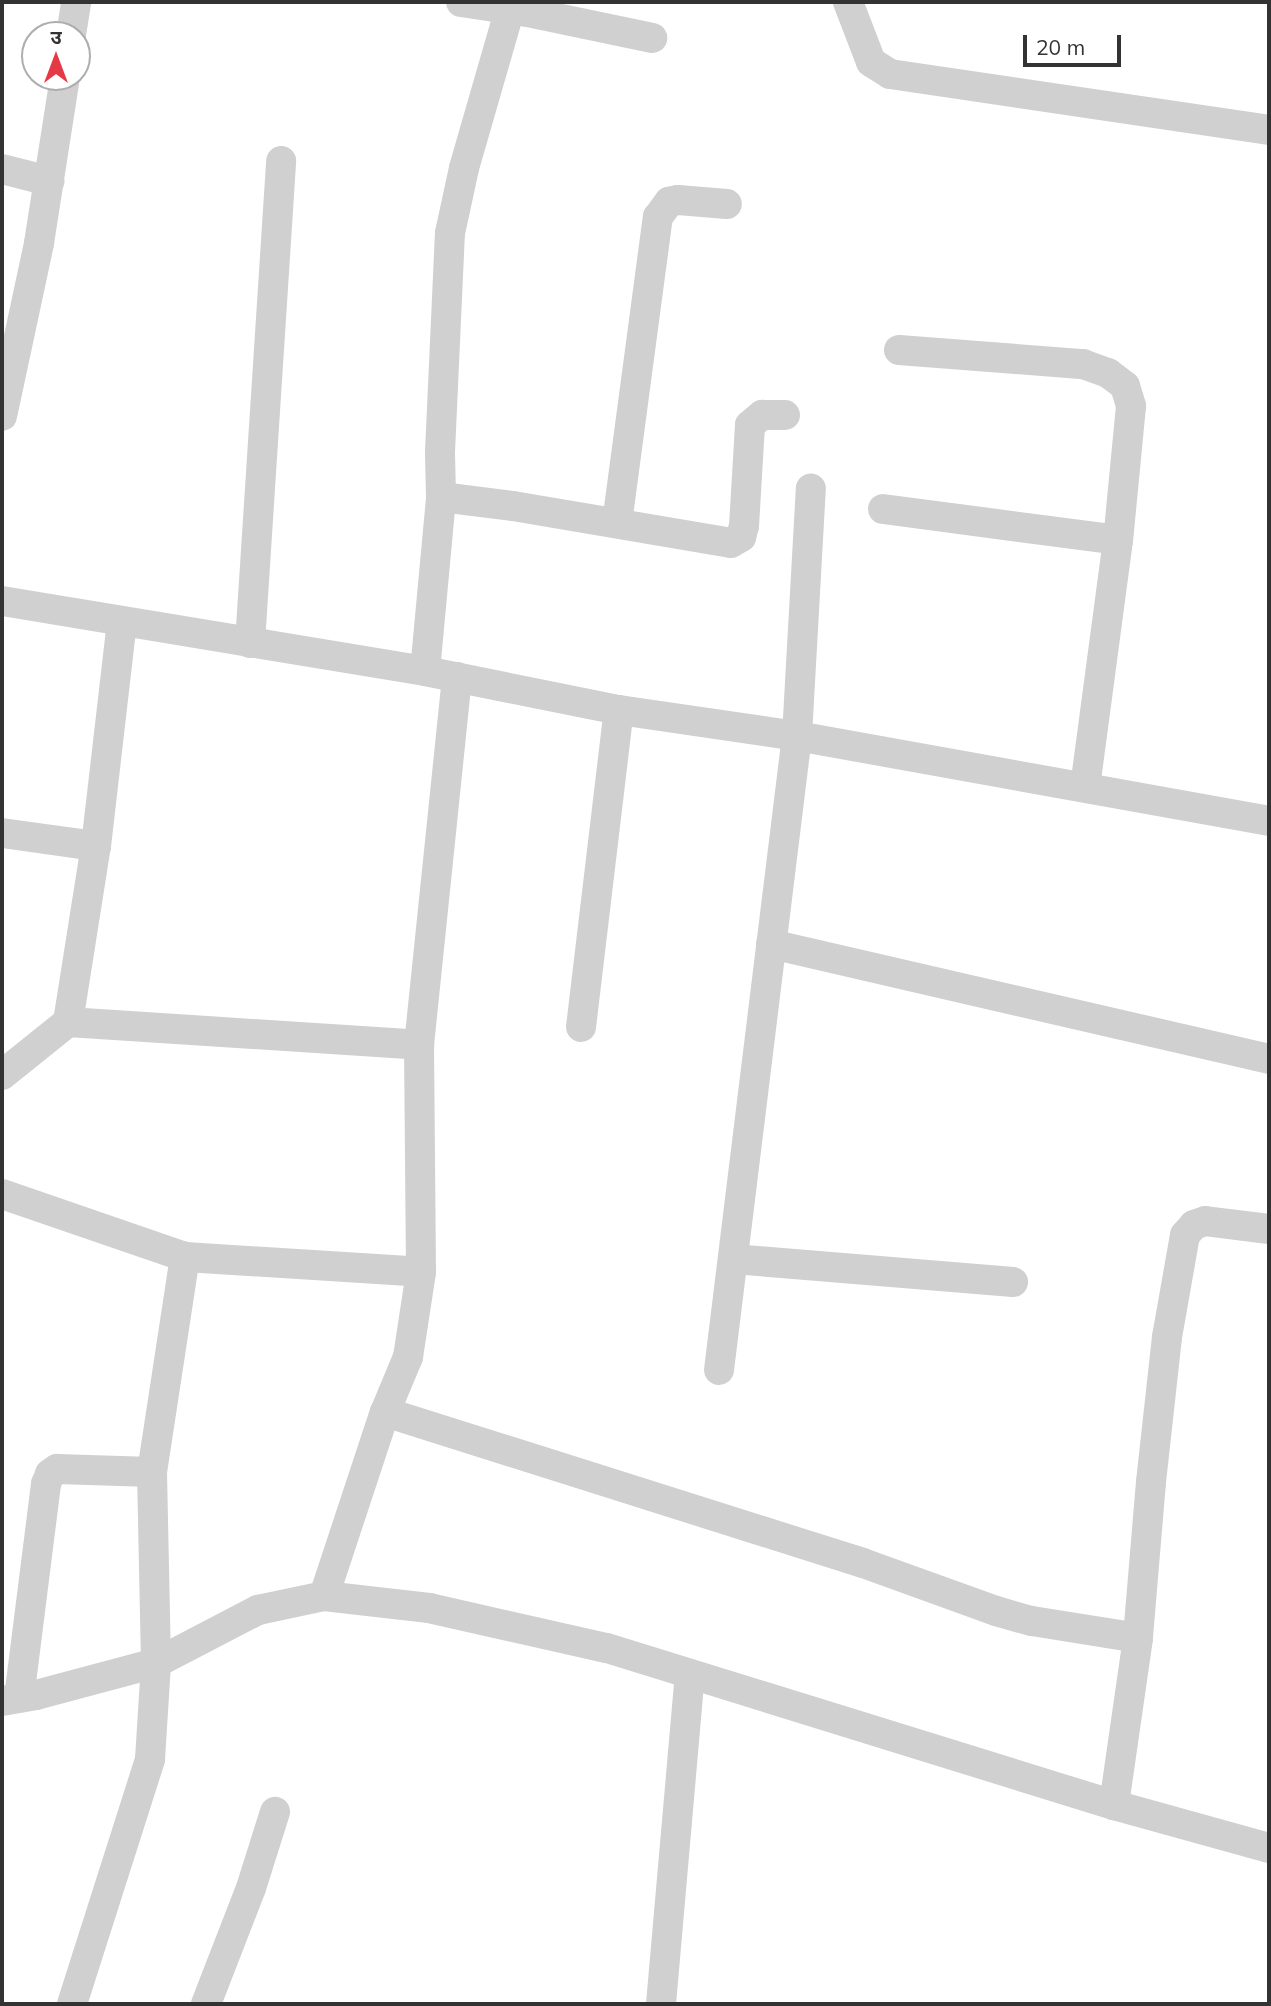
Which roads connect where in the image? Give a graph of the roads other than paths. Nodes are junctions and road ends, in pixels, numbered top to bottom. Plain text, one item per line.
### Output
1 (76, 2) edge
2 (461, 2) edge
3 (848, 2) edge
4 (510, 9) junction
5 (73, 21) edge
6 (652, 37) dead end
7 (63, 91) edge
8 (1269, 130) edge
9 (281, 161) dead end
10 (2, 169) edge
11 (49, 181) junction
12 (727, 204) dead end
13 (899, 350) dead end
14 (785, 415) dead end
15 (2, 416) edge
16 (811, 488) dead end
17 (441, 497) junction
18 (884, 509) dead end
19 (617, 523) junction
20 (1118, 540) junction
21 (2, 601) edge
22 (122, 622) junction
23 (250, 643) junction
24 (425, 671) junction
25 (457, 677) junction
26 (619, 710) junction
27 (797, 737) junction
28 (1085, 787) junction
29 (1269, 821) edge
30 (2, 833) edge
31 (96, 846) junction
32 (771, 944) junction
33 (68, 1022) junction
34 (581, 1027) dead end
35 (419, 1045) junction
36 (1269, 1059) edge
37 (2, 1075) edge
38 (2, 1194) edge
39 (1269, 1229) edge
40 (185, 1257) junction
41 (733, 1259) junction
42 (421, 1272) junction
43 (1013, 1282) dead end
44 (719, 1370) dead end
45 (385, 1412) junction
46 (152, 1472) junction
47 (324, 1596) junction
48 (1138, 1638) junction
49 (156, 1663) junction
50 (690, 1674) junction
51 (10, 1699) edge
52 (1115, 1805) junction
53 (275, 1812) dead end
54 (1269, 1848) edge
55 (72, 2004) edge
56 (206, 2004) edge
57 (661, 2004) edge

1 - 5 street
2 - 4 street
3 - 8 street
4 - 6 street
4 - 17 street
7 - 11 street
9 - 23 street
10 - 11 street
11 - 15 street
12 - 19 street
13 - 20 street
14 - 19 street
16 - 27 street
17 - 19 street
17 - 24 street
18 - 20 street
20 - 28 street
21 - 22 street
22 - 23 street
22 - 31 street
23 - 24 street
24 - 25 street
25 - 26 street
25 - 35 street
26 - 27 street
26 - 34 street
27 - 28 street
27 - 32 street
28 - 29 street
30 - 31 street
31 - 33 street
32 - 36 street
32 - 41 street
33 - 35 street
33 - 37 street
35 - 42 street
38 - 40 street
39 - 48 street
40 - 42 street
40 - 46 street
41 - 43 street
41 - 44 street
42 - 45 street
45 - 47 street
45 - 48 street
46 - 49 street
46 - 51 street
47 - 49 street
47 - 50 street
48 - 52 street
49 - 51 street
49 - 55 street
50 - 52 street
50 - 57 street
52 - 54 street
53 - 56 street

